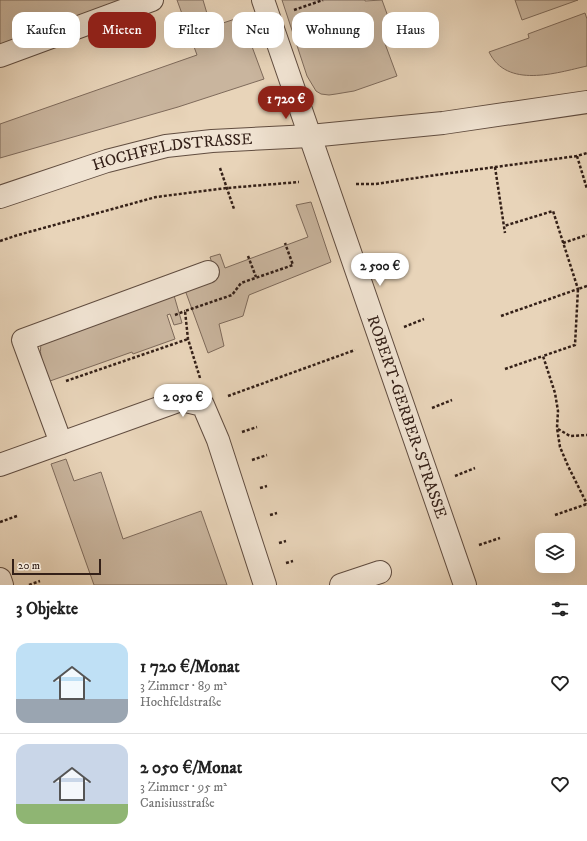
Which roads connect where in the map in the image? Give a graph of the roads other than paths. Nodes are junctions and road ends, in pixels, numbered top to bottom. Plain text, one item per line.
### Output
1 (152, 0) edge
2 (263, 0) edge
3 (0, 56) edge
4 (587, 102) edge
5 (310, 136) junction
6 (0, 197) edge
7 (208, 272) dead end
8 (61, 443) junction
9 (0, 465) edge
10 (380, 572) dead end
11 (0, 578) edge
12 (2, 585) edge
13 (265, 585) edge
14 (341, 585) edge
15 (465, 585) edge

1 - 3 street
2 - 5 street, ROBERT-GERBER-STRASSE
4 - 5 street, HOCHFELDSTRASSE
5 - 6 street, HOCHFELDSTRASSE
5 - 15 street, ROBERT-GERBER-STRASSE
7 - 8 street
8 - 9 street
8 - 13 street
10 - 14 street
11 - 12 street

